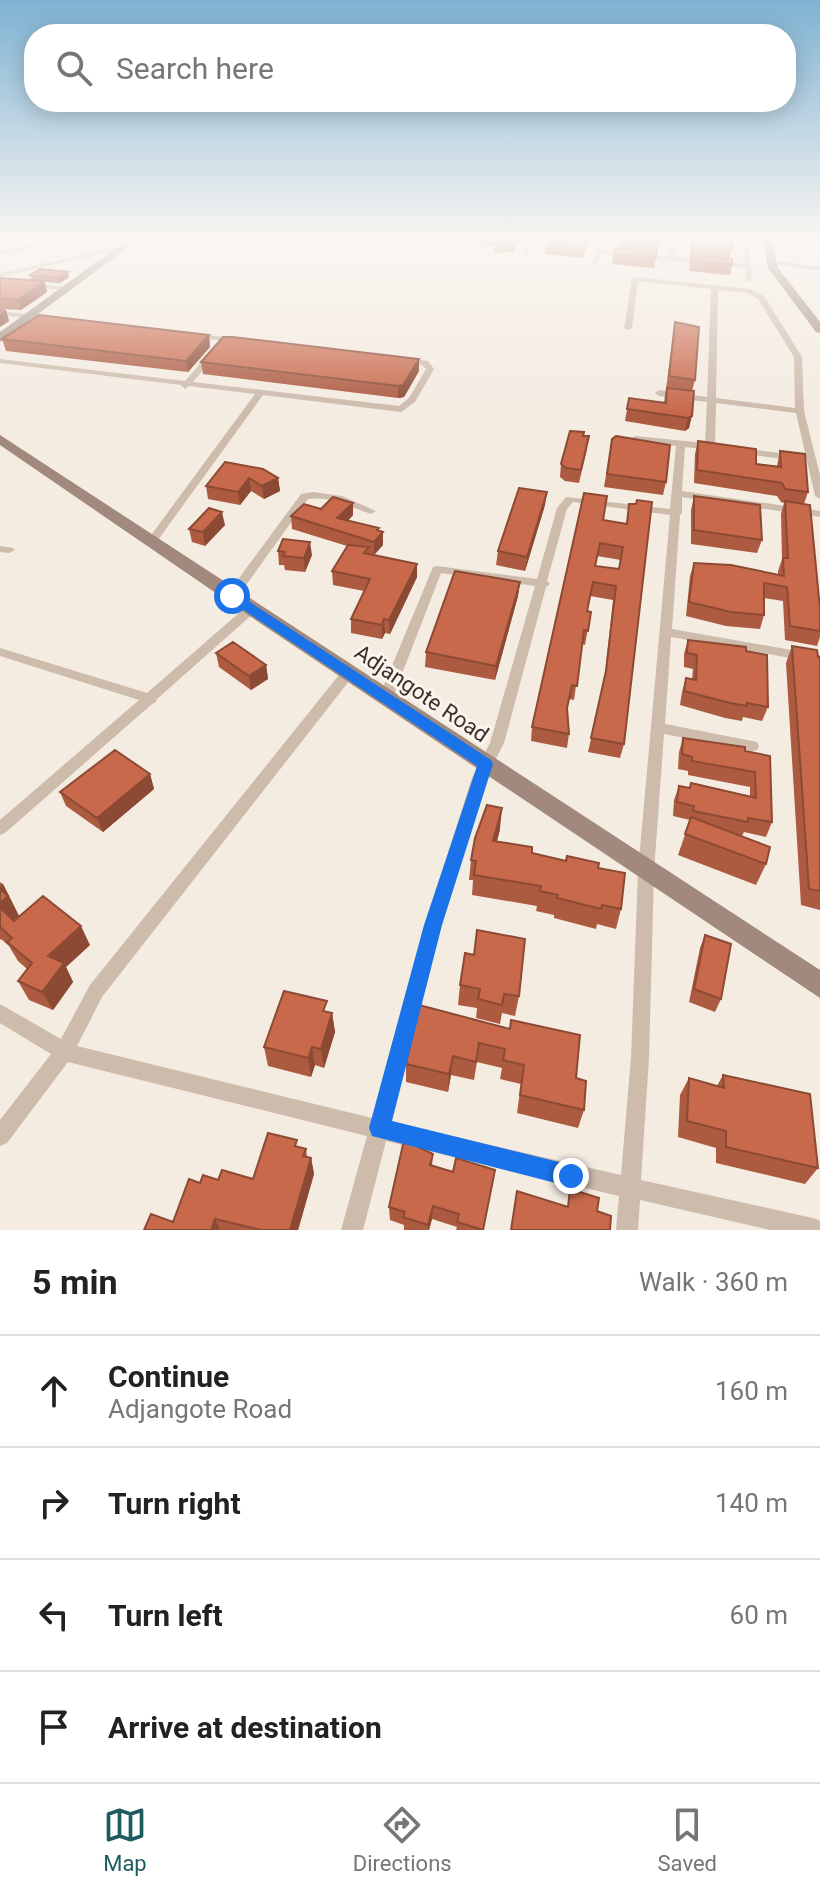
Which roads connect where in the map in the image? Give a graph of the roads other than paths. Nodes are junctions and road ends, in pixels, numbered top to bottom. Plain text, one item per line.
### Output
1 (57, 297) edge
2 (632, 297) edge
3 (715, 297) edge
4 (760, 297) edge
5 (796, 297) edge
6 (0, 313) edge
7 (32, 317) junction
8 (62, 320) edge
9 (628, 328) dead end
10 (820, 330) edge
11 (181, 334) edge
12 (0, 338) edge
13 (225, 339) junction
14 (241, 341) edge
15 (388, 357) edge
16 (0, 361) edge
17 (185, 386) junction
18 (659, 393) dead end
19 (259, 394) junction
20 (711, 399) junction
21 (800, 411) junction
22 (0, 439) edge
23 (635, 439) edge
24 (681, 444) junction
25 (710, 447) junction
26 (814, 460) junction
27 (678, 493) junction
28 (820, 496) edge
29 (371, 511) dead end
30 (677, 513) junction
31 (820, 514) edge
32 (151, 542) junction
33 (544, 584) junction
34 (232, 596) junction
35 (251, 609) junction
36 (668, 632) junction
37 (0, 652) edge
38 (820, 659) edge
39 (348, 673) junction
40 (386, 697) junction
41 (151, 699) junction
42 (661, 728) junction
43 (752, 746) dead end
44 (485, 764) junction
45 (0, 829) edge
46 (646, 871) junction
47 (820, 985) edge
48 (0, 1013) edge
49 (64, 1052) junction
50 (379, 1128) junction
51 (0, 1136) edge
52 (630, 1190) junction
53 (352, 1230) edge
54 (627, 1230) edge
55 (817, 1230) edge

1 - 7 street
2 - 9 street
3 - 20 street
4 - 21 street
5 - 10 street
6 - 7 street
7 - 8 street
7 - 12 street
11 - 13 street
13 - 14 street
13 - 17 street
15 - 19 street
16 - 17 street
17 - 19 street
18 - 20 street
19 - 32 street
20 - 21 street
20 - 25 street
21 - 26 street
22 - 32 street, Adjangote Road
23 - 24 street
24 - 25 street
24 - 27 street
25 - 26 street
26 - 28 street
27 - 30 street
27 - 31 street
29 - 34 street
30 - 33 street
30 - 36 street
32 - 34 street, Adjangote Road
33 - 40 street
33 - 44 street
34 - 35 street, Adjangote Road
35 - 39 street, Adjangote Road
35 - 41 street
36 - 38 street
36 - 42 street
37 - 41 street
39 - 40 street, Adjangote Road
39 - 49 street
40 - 44 street, Adjangote Road
41 - 45 street
42 - 43 street
42 - 46 street
44 - 46 street, Adjangote Road
44 - 50 street
46 - 47 street, Adjangote Road
46 - 52 street
48 - 49 street
49 - 50 street
49 - 51 street
50 - 52 street
50 - 53 street
52 - 54 street
52 - 55 street

